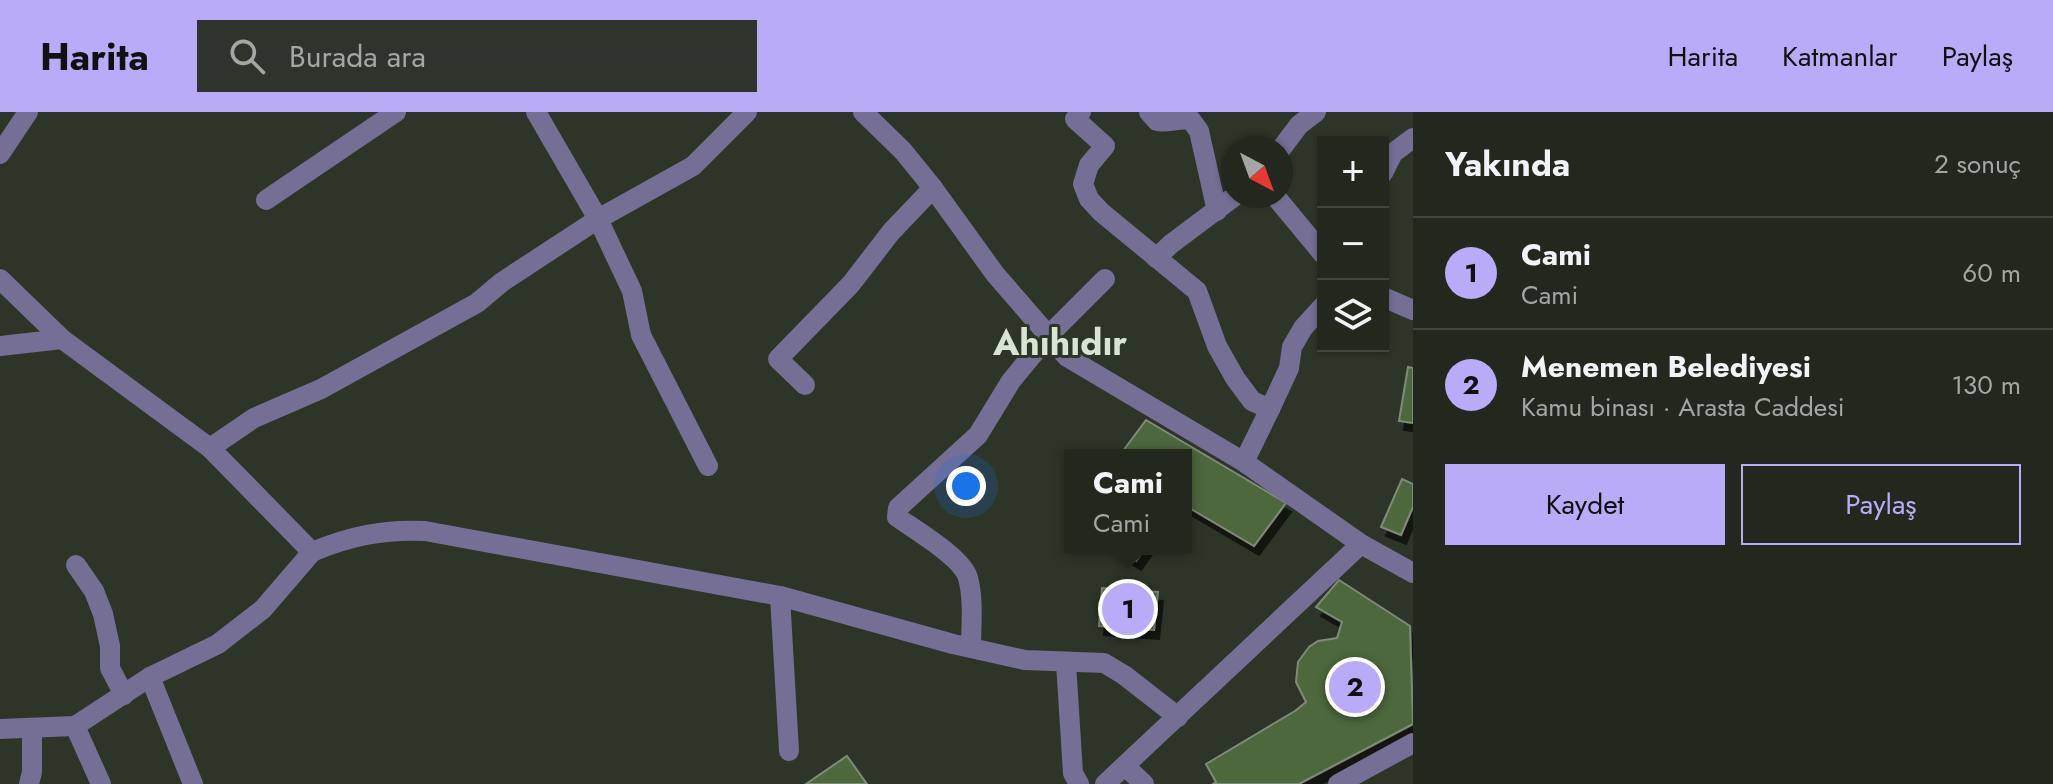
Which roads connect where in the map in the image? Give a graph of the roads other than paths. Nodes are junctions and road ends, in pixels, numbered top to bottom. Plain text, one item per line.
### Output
1 (28, 112) edge
2 (396, 112) edge
3 (536, 112) edge
4 (747, 112) edge
5 (863, 112) edge
6 (1149, 112) edge
7 (1316, 112) edge
8 (1075, 114) edge
9 (1291, 136) edge
10 (1413, 138) edge
11 (0, 154) edge
12 (1389, 161) edge
13 (933, 188) junction
14 (266, 200) dead end
15 (1221, 208) edge
16 (1285, 208) edge
17 (1217, 211) junction
18 (598, 219) junction
19 (1317, 247) edge
20 (1156, 258) junction
21 (0, 279) edge
22 (1105, 279) dead end
23 (1389, 300) edge
24 (1413, 310) edge
25 (1317, 313) edge
26 (1049, 335) junction
27 (62, 339) junction
28 (0, 346) edge
29 (805, 385) dead end
30 (1270, 409) junction
31 (210, 448) junction
32 (1244, 462) junction
33 (708, 466) dead end
34 (1361, 544) junction
35 (312, 552) junction
36 (76, 565) dead end
37 (1413, 573) edge
38 (780, 596) junction
39 (971, 648) junction
40 (1066, 663) junction
41 (150, 677) junction
42 (124, 695) junction
43 (1178, 717) junction
44 (75, 726) junction
45 (0, 729) edge
46 (32, 729) junction
47 (1413, 743) edge
48 (789, 751) dead end
49 (1125, 766) junction
50 (29, 784) edge
51 (101, 784) edge
52 (193, 784) edge
53 (1079, 784) edge
54 (1105, 784) edge
55 (1144, 784) edge
56 (1338, 784) edge

1 - 11 street
2 - 14 street
3 - 18 street
4 - 18 street
5 - 13 street
6 - 17 street
7 - 9 street
8 - 20 street
10 - 12 street
13 - 26 street
13 - 29 street
15 - 17 street
16 - 19 street
17 - 20 street
18 - 31 street
18 - 33 street
20 - 30 street
21 - 27 street
22 - 26 street
23 - 24 street
25 - 30 street
26 - 32 street
26 - 39 street
27 - 28 street
27 - 31 street
30 - 32 street
31 - 35 street
32 - 34 street
34 - 37 street
34 - 43 street
35 - 38 street
35 - 41 street
36 - 42 street
38 - 39 street
38 - 48 street
39 - 40 street
40 - 43 street
40 - 53 street
41 - 42 street
41 - 52 street
42 - 44 street
43 - 49 street
44 - 46 street
44 - 51 street
45 - 46 street
46 - 50 street
47 - 56 street
49 - 54 street
49 - 55 street

